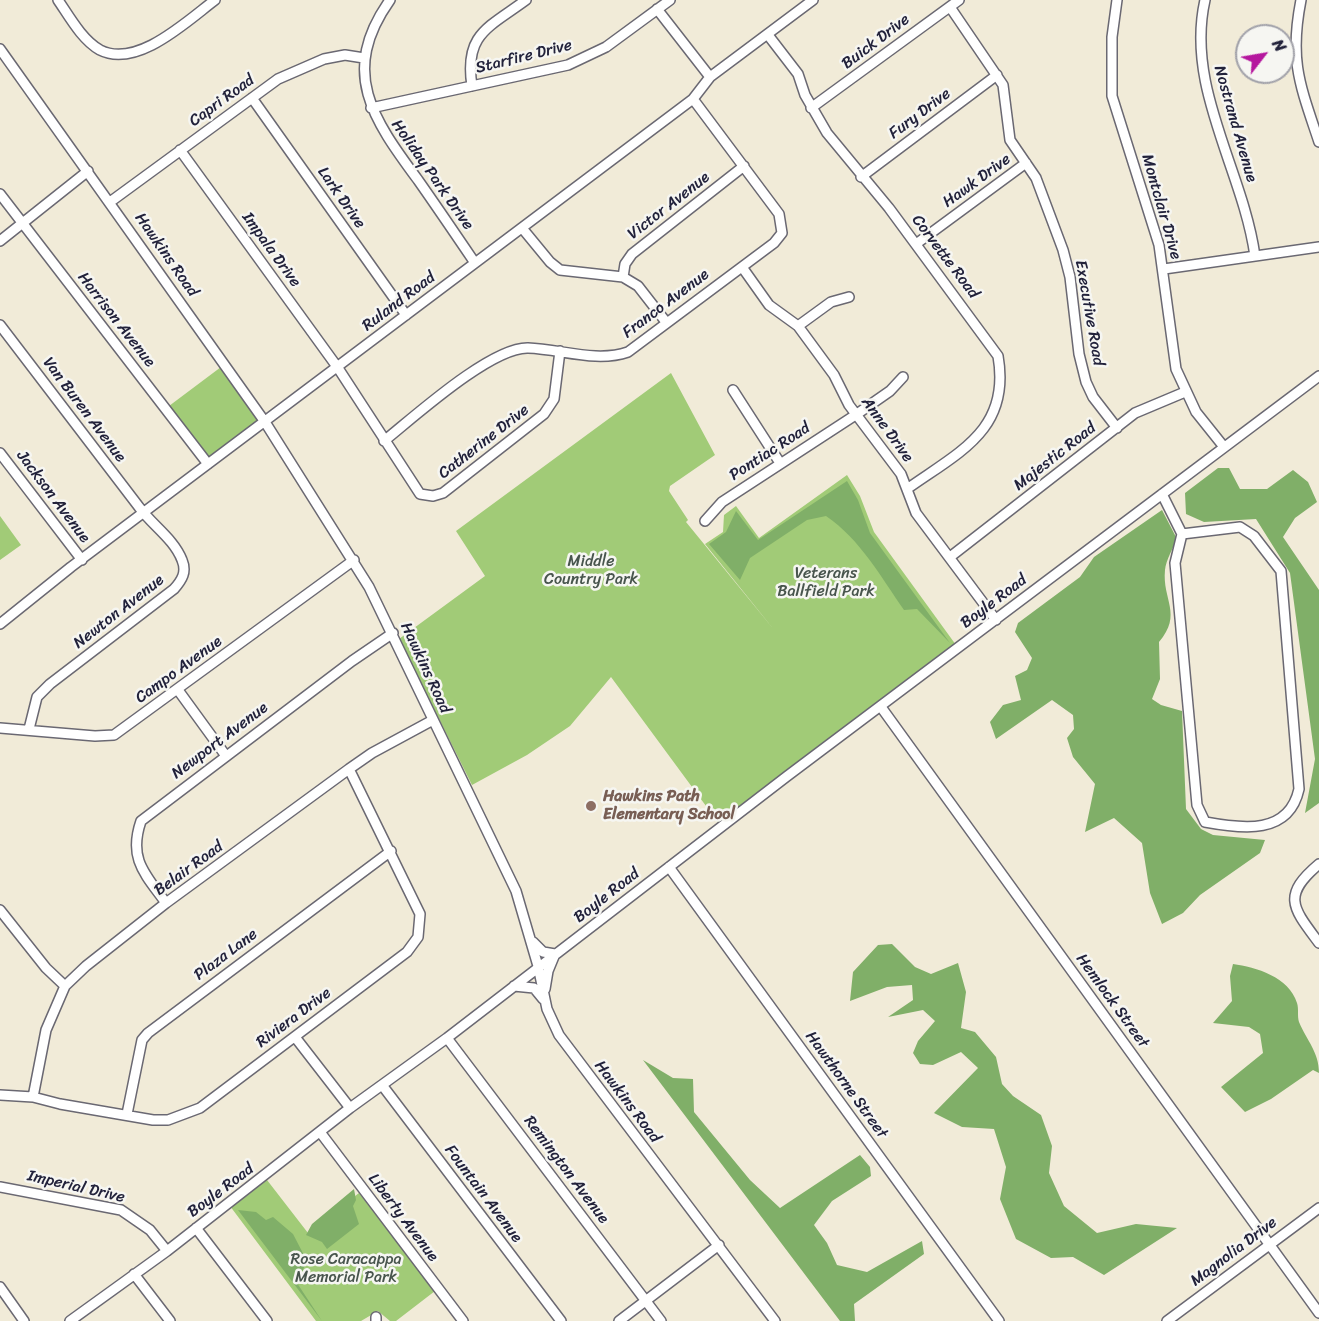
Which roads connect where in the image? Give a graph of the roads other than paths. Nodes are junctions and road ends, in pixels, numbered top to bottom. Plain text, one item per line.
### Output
1 (58, 0) edge
2 (214, 0) edge
3 (390, 0) edge
4 (526, 0) edge
5 (670, 0) edge
6 (813, 0) edge
7 (959, 0) edge
8 (1117, 0) edge
9 (1205, 0) edge
10 (1301, 0) edge
11 (950, 7) junction
12 (657, 9) junction
13 (768, 35) junction
14 (0, 49) edge
15 (364, 58) junction
16 (997, 75) junction
17 (710, 77) junction
18 (472, 86) junction
19 (252, 98) junction
20 (693, 99) junction
21 (370, 108) junction
22 (811, 108) junction
23 (1319, 142) edge
24 (180, 150) junction
25 (1026, 163) junction
26 (744, 166) junction
27 (88, 171) junction
28 (861, 177) junction
29 (0, 194) edge
30 (110, 202) junction
31 (22, 222) junction
32 (522, 228) junction
33 (0, 241) edge
34 (916, 244) junction
35 (1319, 247) edge
36 (1255, 256) junction
37 (475, 263) junction
38 (742, 267) junction
39 (1164, 269) junction
40 (623, 278) junction
41 (849, 297) dead end
42 (406, 315) junction
43 (666, 322) junction
44 (0, 325) edge
45 (798, 326) junction
46 (560, 351) junction
47 (338, 368) junction
48 (1319, 376) edge
49 (903, 377) dead end
50 (733, 390) dead end
51 (1185, 392) junction
52 (857, 414) junction
53 (265, 422) junction
54 (1117, 428) junction
55 (384, 441) junction
56 (1224, 447) junction
57 (0, 453) edge
58 (780, 463) junction
59 (208, 464) junction
60 (907, 489) junction
61 (1162, 494) junction
62 (144, 514) junction
63 (705, 521) dead end
64 (1182, 534) junction
65 (950, 557) junction
66 (82, 560) junction
67 (354, 560) junction
68 (996, 620) junction
69 (0, 624) edge
70 (393, 633) junction
71 (178, 690) junction
72 (881, 707) junction
73 (433, 720) junction
74 (0, 728) edge
75 (29, 729) junction
76 (226, 756) junction
77 (349, 769) junction
78 (391, 851) junction
79 (1319, 864) edge
80 (669, 867) junction
81 (166, 903) junction
82 (0, 910) edge
83 (4, 924) edge
84 (530, 937) junction
85 (1319, 943) edge
86 (555, 954) junction
87 (538, 966) junction
88 (65, 987) junction
89 (512, 987) junction
90 (544, 1001) junction
91 (295, 1037) junction
92 (447, 1038) junction
93 (382, 1085) junction
94 (0, 1095) edge
95 (33, 1097) junction
96 (350, 1108) junction
97 (128, 1114) junction
98 (320, 1132) junction
99 (0, 1187) edge
100 (1319, 1208) edge
101 (196, 1228) junction
102 (1269, 1244) junction
103 (719, 1245) junction
104 (167, 1251) junction
105 (134, 1274) junction
106 (0, 1287) edge
107 (646, 1301) junction
108 (1319, 1313) edge
109 (24, 1321) edge
110 (70, 1321) edge
111 (170, 1321) edge
112 (267, 1321) edge
113 (463, 1321) edge
114 (561, 1321) edge
115 (619, 1321) edge
116 (661, 1321) edge
117 (775, 1321) edge
118 (999, 1321) edge
119 (1167, 1321) edge

1 - 2 street
3 - 15 street, Holiday Park Drive
4 - 18 street
5 - 12 street, Starfire Drive
6 - 13 street, Ruland Road
7 - 11 street, Buick Drive
8 - 39 street, Montclair Drive
9 - 36 street, Nostrand Avenue
10 - 23 street
11 - 16 street, Executive Road
11 - 22 street, Buick Drive
12 - 17 street
12 - 18 street, Starfire Drive
13 - 17 street, Ruland Road
13 - 22 street, Corvette Road
14 - 27 street, Hawkins Road
15 - 19 street, Capri Road
15 - 21 street, Holiday Park Drive
16 - 25 street, Executive Road
16 - 28 street, Fury Drive
17 - 20 street, Ruland Road
18 - 21 street, Starfire Drive
19 - 24 street, Capri Road
19 - 42 street, Lark Drive
20 - 26 street, Franco Avenue
20 - 32 street, Ruland Road
21 - 37 street, Holiday Park Drive
22 - 28 street, Corvette Road
24 - 30 street, Capri Road
24 - 47 street, Impala Drive
25 - 34 street, Hawk Drive
25 - 54 street, Executive Road
26 - 38 street, Franco Avenue
26 - 40 street, Victor Avenue
27 - 30 street, Hawkins Road
27 - 31 street
28 - 34 street, Corvette Road
29 - 31 street, Harrison Avenue
30 - 53 street, Hawkins Road
31 - 33 street
31 - 59 street, Harrison Avenue
32 - 37 street, Ruland Road
32 - 40 street
34 - 60 street, Corvette Road
35 - 36 street
36 - 39 street
37 - 42 street, Ruland Road
38 - 43 street, Franco Avenue
38 - 45 street, Anne Drive
39 - 51 street, Montclair Drive
40 - 43 street
41 - 45 street
42 - 47 street, Ruland Road
43 - 46 street, Franco Avenue
44 - 62 street, Van Buren Avenue
45 - 52 street, Anne Drive
46 - 55 street, Franco Avenue
46 - 55 street, Catherine Drive
47 - 53 street, Ruland Road
47 - 55 street, Catherine Drive
48 - 56 street, Boyle Road
49 - 52 street, Pontiac Road
50 - 58 street
51 - 54 street, Majestic Road
51 - 56 street, Montclair Drive
52 - 58 street, Pontiac Road
52 - 60 street, Anne Drive
53 - 59 street, Ruland Road
53 - 67 street, Hawkins Road
54 - 65 street, Majestic Road
56 - 61 street, Boyle Road
57 - 66 street, Jackson Avenue
58 - 63 street, Pontiac Road
59 - 62 street, Ruland Road
60 - 65 street, Anne Drive
61 - 64 street
61 - 68 street, Boyle Road
62 - 66 street, Ruland Road
62 - 75 street, Newton Avenue
64 - 64 street
65 - 68 street, Anne Drive
66 - 69 street, Ruland Road
67 - 70 street, Hawkins Road
67 - 71 street, Campo Avenue
68 - 72 street, Boyle Road
70 - 73 street, Hawkins Road
70 - 76 street, Newport Avenue
71 - 75 street, Campo Avenue
71 - 76 street
72 - 80 street, Boyle Road
72 - 102 street, Hemlock Street
73 - 77 street, Belair Road
73 - 84 street, Hawkins Road
74 - 75 street, Campo Avenue
76 - 81 street, Newport Avenue
77 - 78 street, Riviera Drive
77 - 81 street, Belair Road
78 - 91 street, Riviera Drive
78 - 97 street, Plaza Lane
79 - 85 street
80 - 86 street, Boyle Road
80 - 118 street, Hawthorne Street
81 - 88 street, Belair Road
82 - 83 street
83 - 88 street
84 - 86 street
84 - 87 street, Hawkins Road
86 - 87 street, Boyle Road
86 - 90 street
87 - 89 street, Boyle Road
87 - 90 street, Hawkins Road
88 - 95 street, Belair Road
89 - 90 street
89 - 92 street, Boyle Road
90 - 103 street, Hawkins Road
91 - 96 street
91 - 97 street, Riviera Drive
92 - 93 street, Boyle Road
92 - 107 street, Remington Avenue
93 - 96 street, Boyle Road
93 - 114 street, Fountain Avenue
94 - 95 street, Riviera Drive
95 - 97 street, Riviera Drive
96 - 98 street, Boyle Road
98 - 101 street, Boyle Road
98 - 113 street, Liberty Avenue
99 - 104 street, Imperial Drive
100 - 102 street, Magnolia Drive
101 - 104 street, Boyle Road
101 - 112 street
102 - 108 street, Hemlock Street
102 - 119 street, Magnolia Drive
103 - 107 street
103 - 117 street, Hawkins Road
104 - 105 street, Boyle Road
105 - 110 street, Boyle Road
105 - 111 street
106 - 109 street
107 - 115 street
107 - 116 street, Remington Avenue

